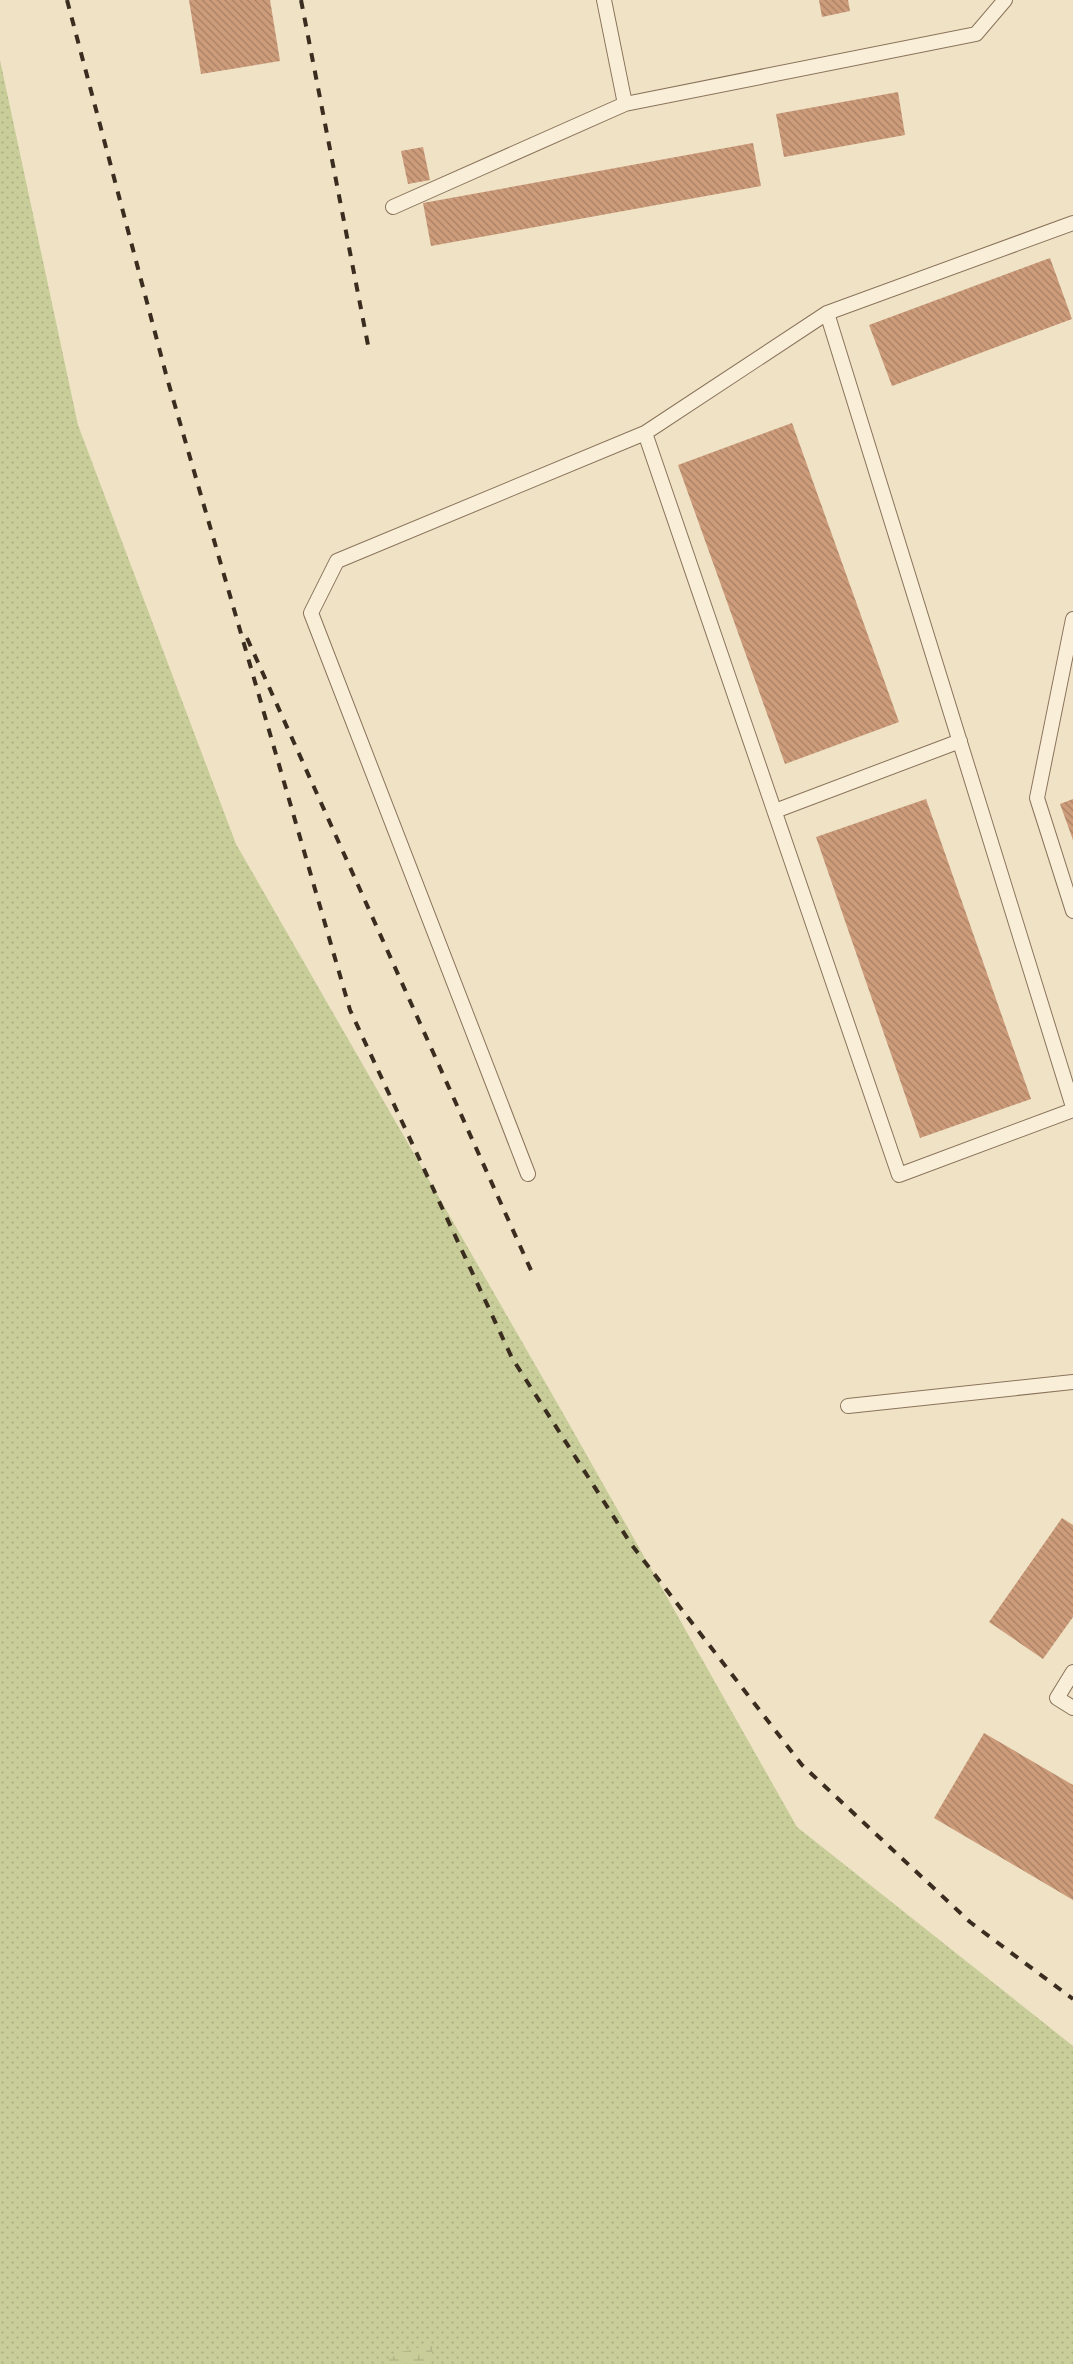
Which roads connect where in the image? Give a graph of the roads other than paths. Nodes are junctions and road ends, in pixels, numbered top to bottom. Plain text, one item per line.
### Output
1 (604, 0) edge
2 (1005, 0) edge
3 (625, 104) junction
4 (393, 207) dead end
5 (1073, 223) edge
6 (827, 313) junction
7 (645, 433) junction
8 (1073, 619) edge
9 (960, 741) junction
10 (774, 811) junction
11 (1073, 911) edge
12 (1073, 1108) edge
13 (528, 1174) dead end
14 (1073, 1382) edge
15 (848, 1406) dead end
16 (1073, 1672) edge
17 (1073, 1708) edge

1 - 3 lane
2 - 3 lane
3 - 4 lane
5 - 6 lane
6 - 7 lane
6 - 9 lane
7 - 10 lane
7 - 13 lane
8 - 11 lane
9 - 10 lane
9 - 12 lane
10 - 12 lane
14 - 15 lane
16 - 17 lane

